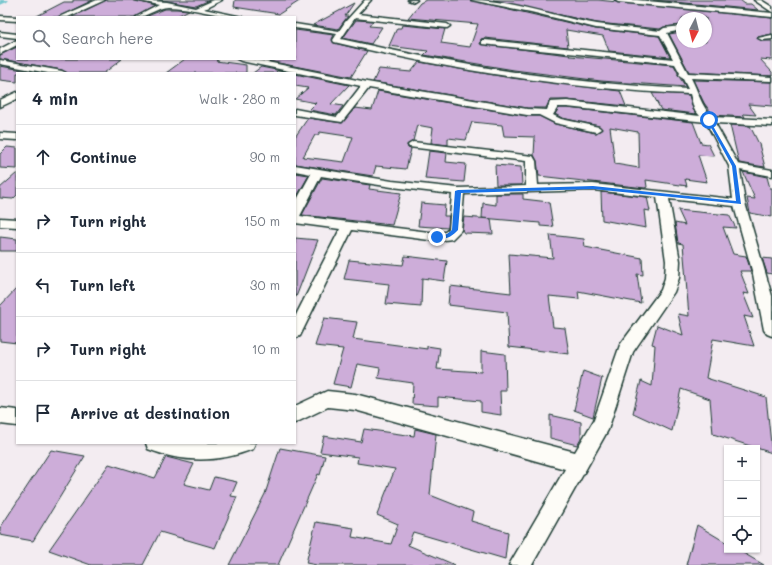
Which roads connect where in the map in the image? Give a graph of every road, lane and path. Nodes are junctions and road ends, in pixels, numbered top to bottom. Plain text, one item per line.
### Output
1 (102, 0) edge
2 (138, 0) edge
3 (219, 0) edge
4 (368, 0) edge
5 (474, 0) edge
6 (618, 0) edge
7 (757, 0) edge
8 (167, 4) junction
9 (197, 10) junction
10 (772, 10) edge
11 (217, 15) edge
12 (772, 15) edge
13 (64, 16) edge
14 (141, 16) edge
15 (228, 16) edge
16 (354, 16) junction
17 (0, 18) edge
18 (16, 19) edge
19 (296, 26) edge
20 (447, 26) dead end
21 (676, 29) edge
22 (341, 33) junction
23 (663, 33) junction
24 (0, 34) edge
25 (16, 36) edge
26 (772, 37) edge
27 (762, 38) dead end
28 (486, 42) dead end
29 (16, 43) edge
30 (0, 52) edge
31 (246, 60) edge
32 (0, 62) edge
33 (676, 62) junction
34 (54, 72) edge
35 (684, 75) junction
36 (772, 79) edge
37 (367, 85) junction
38 (552, 92) junction
39 (694, 92) junction
40 (16, 96) edge
41 (0, 104) edge
42 (296, 112) edge
43 (542, 113) junction
44 (709, 120) junction
45 (772, 123) edge
46 (596, 129) dead end
47 (0, 136) edge
48 (16, 137) edge
49 (414, 146) dead end
50 (734, 166) junction
51 (296, 168) edge
52 (318, 172) junction
53 (772, 173) edge
54 (532, 188) junction
55 (458, 191) junction
56 (662, 194) junction
57 (739, 203) junction
58 (296, 212) edge
59 (296, 219) edge
60 (0, 222) edge
61 (16, 223) edge
62 (348, 226) junction
63 (766, 275) edge
64 (296, 330) edge
65 (772, 330) edge
66 (296, 414) edge
67 (0, 416) edge
68 (16, 418) edge
69 (160, 444) edge
70 (244, 444) edge
71 (579, 463) junction
72 (520, 565) edge

1 - 13 street
2 - 8 street
3 - 9 street
4 - 16 street
5 - 23 street
6 - 12 street
7 - 10 street
8 - 9 street
8 - 14 street
9 - 11 street
11 - 15 street
16 - 20 street
16 - 22 street
17 - 18 street
19 - 22 street
21 - 23 street
22 - 38 street
23 - 33 street
24 - 25 street
26 - 27 street
28 - 33 street
29 - 30 street
31 - 37 street
32 - 34 street
33 - 35 street
35 - 36 street
35 - 39 street
37 - 42 street
37 - 43 street
38 - 39 street
38 - 43 street
38 - 44 street
39 - 44 street
40 - 41 street
43 - 46 street
44 - 45 street
44 - 50 street
47 - 48 street
49 - 54 street
50 - 53 street
50 - 57 street
51 - 52 street
52 - 55 street
52 - 58 street
54 - 55 street
54 - 56 street
55 - 62 street
56 - 57 street
56 - 71 street
57 - 63 street
59 - 62 street
60 - 61 street
62 - 64 street
63 - 65 street
66 - 71 street
67 - 68 street
69 - 70 street
71 - 72 street

